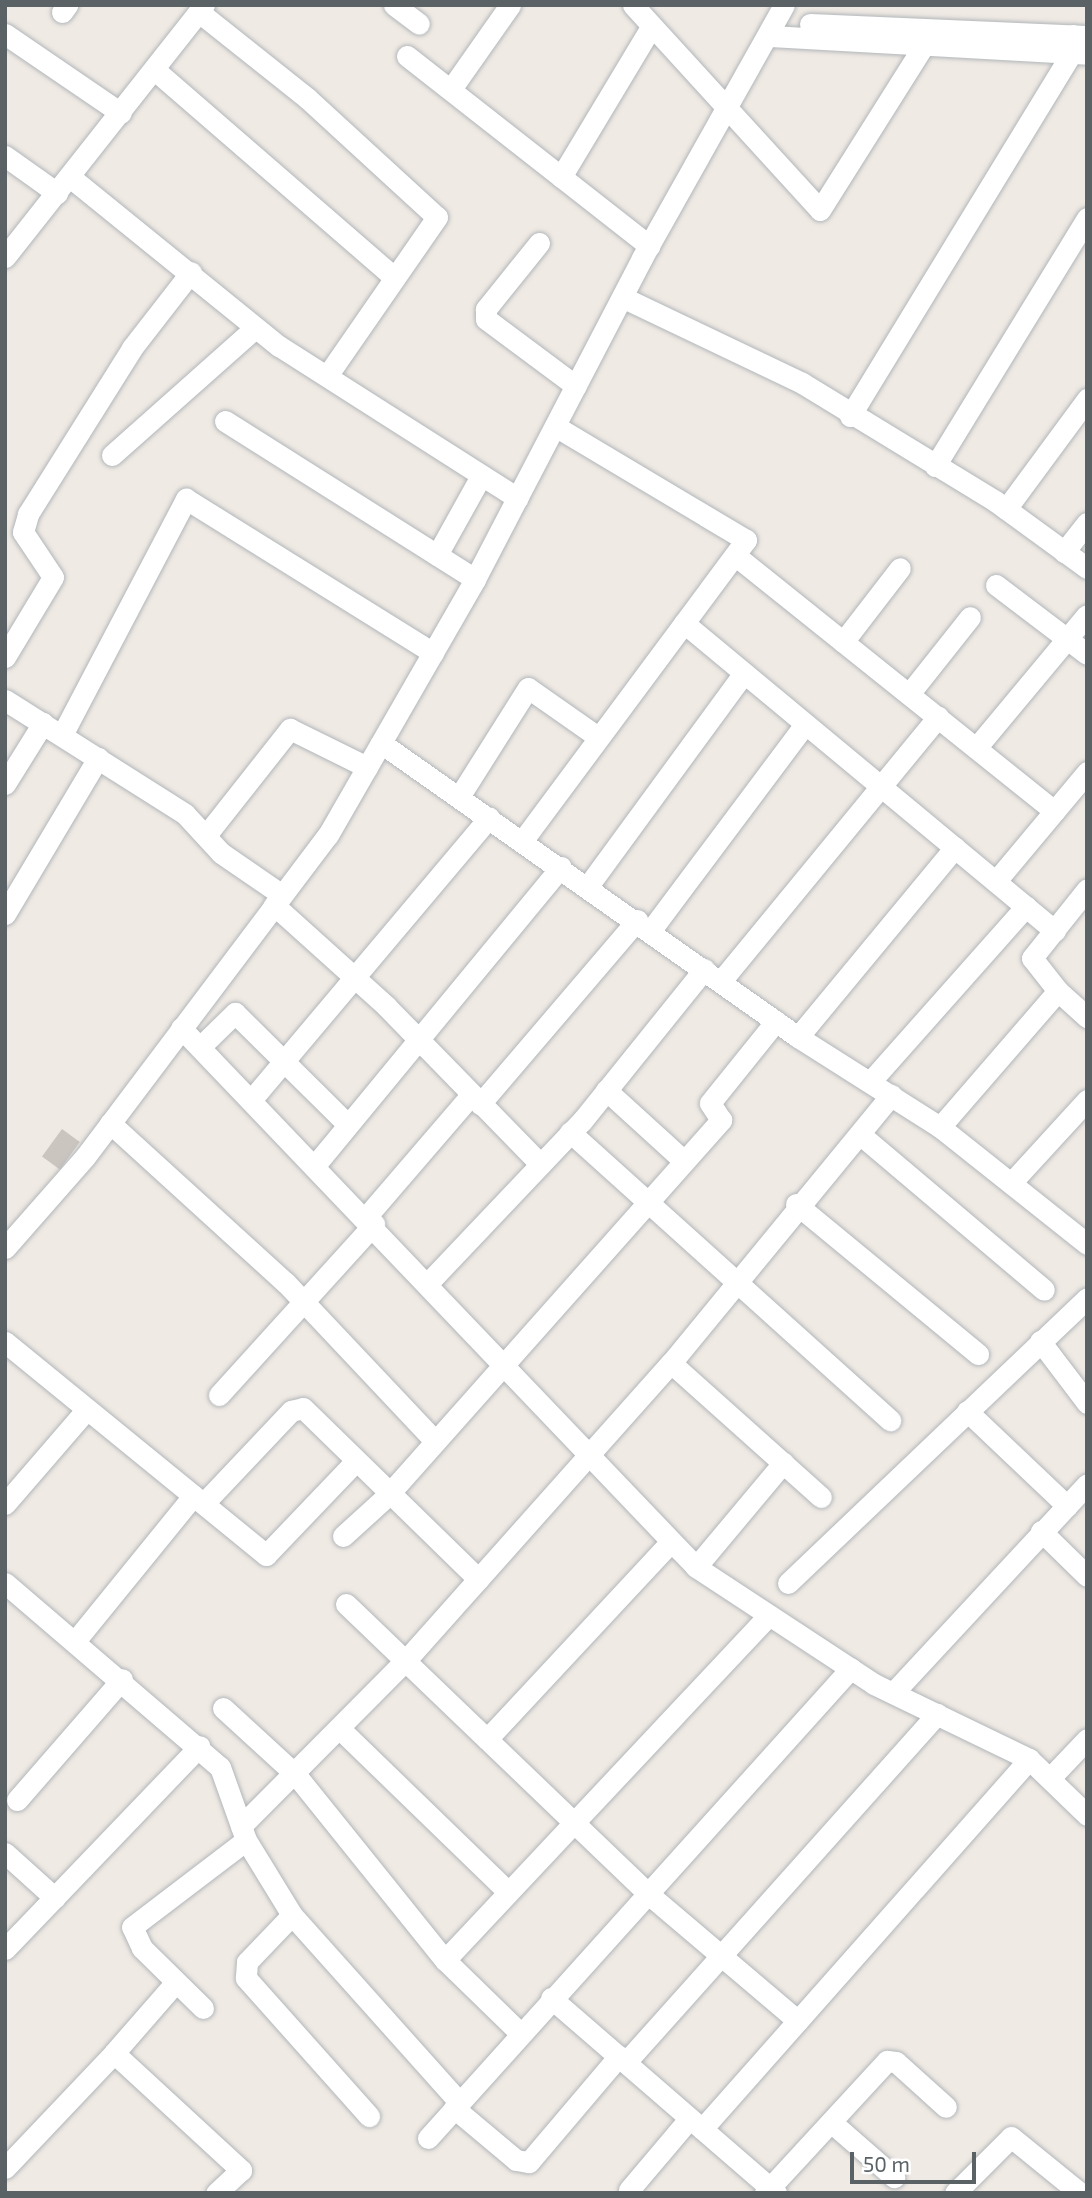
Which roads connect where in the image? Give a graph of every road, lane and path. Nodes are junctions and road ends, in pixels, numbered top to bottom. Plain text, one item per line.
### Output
1 (394, 5) edge
2 (510, 5) edge
3 (633, 5) edge
4 (201, 9) edge
5 (781, 16) edge
6 (419, 24) dead end
7 (651, 27) junction
8 (5, 34) edge
9 (1080, 44) edge
10 (924, 45) junction
11 (407, 55) dead end
12 (156, 71) junction
13 (451, 89) junction
14 (729, 110) junction
15 (121, 113) junction
16 (5, 156) edge
17 (561, 177) junction
18 (63, 185) junction
19 (1087, 218) edge
20 (539, 243) dead end
21 (649, 246) junction
22 (5, 257) edge
23 (191, 272) junction
24 (394, 277) junction
25 (622, 297) junction
26 (255, 328) junction
27 (327, 376) junction
28 (576, 386) junction
29 (1087, 399) edge
30 (850, 416) junction
31 (225, 421) dead end
32 (555, 426) junction
33 (112, 455) dead end
34 (935, 466) junction
35 (481, 476) junction
36 (518, 498) junction
37 (1006, 509) junction
38 (1087, 523) edge
39 (1065, 552) junction
40 (437, 555) junction
41 (736, 556) junction
42 (900, 568) dead end
43 (1087, 568) edge
44 (475, 579) junction
45 (996, 585) dead end
46 (1087, 615) edge
47 (970, 617) dead end
48 (684, 623) junction
49 (1068, 637) junction
50 (844, 642) junction
51 (433, 653) junction
52 (1087, 654) edge
53 (5, 657) edge
54 (744, 673) junction
55 (909, 694) junction
56 (5, 700) edge
57 (938, 717) junction
58 (43, 723) junction
59 (806, 724) junction
60 (62, 735) junction
61 (598, 737) junction
62 (381, 743) junction
63 (976, 748) junction
64 (98, 758) junction
65 (367, 767) junction
66 (1087, 772) edge
67 (5, 783) edge
68 (883, 788) junction
69 (459, 797) junction
70 (1054, 811) junction
71 (489, 818) junction
72 (207, 834) junction
73 (523, 841) junction
74 (955, 847) junction
75 (561, 867) junction
76 (996, 881) junction
77 (589, 886) junction
78 (278, 900) junction
79 (1083, 903) edge
80 (1026, 906) junction
81 (5, 914) edge
82 (644, 925) junction
83 (1055, 930) junction
84 (712, 975) junction
85 (357, 980) junction
86 (1058, 991) junction
87 (1087, 1017) edge
88 (776, 1021) junction
89 (181, 1028) junction
90 (798, 1037) junction
91 (418, 1040) junction
92 (200, 1047) junction
93 (285, 1062) junction
94 (870, 1082) junction
95 (606, 1090) junction
96 (891, 1095) junction
97 (252, 1100) junction
98 (476, 1100) junction
99 (1087, 1100) edge
100 (110, 1123) junction
101 (347, 1124) junction
102 (940, 1126) junction
103 (570, 1132) junction
104 (862, 1136) junction
105 (684, 1161) junction
106 (316, 1164) junction
107 (540, 1164) junction
108 (1011, 1184) junction
109 (648, 1201) junction
110 (796, 1204) junction
111 (370, 1220) junction
112 (1087, 1244) edge
113 (5, 1248) edge
114 (428, 1283) junction
115 (735, 1284) junction
116 (1044, 1290) dead end
117 (1087, 1298) edge
118 (302, 1299) junction
119 (1040, 1341) junction
120 (5, 1342) edge
121 (978, 1354) dead end
122 (671, 1363) junction
123 (501, 1365) junction
124 (219, 1395) dead end
125 (1087, 1403) edge
126 (87, 1409) junction
127 (967, 1411) junction
128 (890, 1420) dead end
129 (435, 1441) junction
130 (586, 1458) junction
131 (355, 1462) junction
132 (783, 1463) junction
133 (1087, 1484) edge
134 (388, 1495) junction
135 (821, 1497) dead end
136 (199, 1500) junction
137 (5, 1504) edge
138 (1067, 1506) junction
139 (1041, 1531) junction
140 (343, 1536) dead end
141 (671, 1542) junction
142 (696, 1567) junction
143 (1087, 1576) edge
144 (478, 1580) junction
145 (5, 1583) edge
146 (788, 1583) dead end
147 (346, 1604) dead end
148 (769, 1615) junction
149 (76, 1640) junction
150 (407, 1659) junction
151 (850, 1668) junction
152 (122, 1679) junction
153 (893, 1693) junction
154 (223, 1708) dead end
155 (937, 1714) junction
156 (340, 1730) junction
157 (487, 1739) junction
158 (1087, 1739) edge
159 (200, 1746) junction
160 (1029, 1759) junction
161 (296, 1776) junction
162 (1051, 1777) junction
163 (17, 1800) dead end
164 (1087, 1815) edge
165 (575, 1820) junction
166 (243, 1833) junction
167 (5, 1853) edge
168 (508, 1892) junction
169 (646, 1892) junction
170 (55, 1898) junction
171 (292, 1915) junction
172 (5, 1949) edge
173 (721, 1955) junction
174 (445, 1960) junction
175 (176, 1982) junction
176 (551, 1998) junction
177 (203, 2008) dead end
178 (798, 2021) junction
179 (520, 2033) junction
180 (114, 2053) junction
181 (623, 2059) junction
182 (457, 2105) junction
183 (946, 2107) dead end
184 (369, 2116) dead end
185 (831, 2122) junction
186 (695, 2124) junction
187 (428, 2138) dead end
188 (5, 2168) edge
189 (894, 2177) dead end
190 (629, 2190) dead end
191 (770, 2191) edge
192 (216, 2193) edge
193 (956, 2193) edge
194 (1080, 2193) edge

1 - 6 street
2 - 13 street
3 - 7 street
4 - 12 street
4 - 24 street
5 - 9 street
5 - 10 street
5 - 14 street
7 - 14 street
7 - 17 street
8 - 15 street
9 - 10 street
9 - 30 street
10 - 14 street
11 - 13 street
12 - 15 street
12 - 24 street
13 - 17 street
14 - 21 street
15 - 18 street
16 - 18 street
17 - 21 street
18 - 22 street
18 - 23 street
19 - 34 street
20 - 28 street
21 - 25 street
23 - 26 street
23 - 53 street
24 - 27 street
25 - 28 street
25 - 30 street
26 - 27 street
26 - 33 street
27 - 35 street
28 - 32 street
29 - 37 street
30 - 34 street
31 - 40 street
32 - 36 street
32 - 41 street
34 - 37 street
35 - 36 street
35 - 40 street
36 - 44 street
37 - 39 street
38 - 39 street
39 - 43 street
40 - 44 street
41 - 48 street
41 - 50 street
42 - 50 street
44 - 51 street
45 - 49 street
46 - 49 street
47 - 55 street
48 - 54 street
48 - 61 street
49 - 52 street
49 - 63 street
50 - 55 street
51 - 60 street
51 - 62 street
54 - 59 street
54 - 77 street
55 - 57 street
56 - 58 street
57 - 63 street
57 - 68 street
58 - 60 street
58 - 67 street
59 - 68 street
59 - 82 street
60 - 64 street
61 - 69 street
61 - 73 street
62 - 65 street
62 - 69 street
63 - 70 street
64 - 72 street
64 - 81 street
65 - 72 street
65 - 78 street
66 - 70 street
68 - 74 street
68 - 84 street
69 - 71 street
70 - 76 street
71 - 73 street
71 - 85 street
72 - 78 street
73 - 75 street
74 - 76 street
74 - 90 street
75 - 77 street
75 - 91 street
76 - 80 street
77 - 82 street
78 - 85 street
78 - 89 street
79 - 83 street
80 - 83 street
80 - 94 street
82 - 84 street
82 - 98 street
83 - 86 street
84 - 88 street
84 - 95 street
85 - 91 street
85 - 93 street
86 - 87 street
86 - 102 street
88 - 90 street
88 - 105 street
89 - 92 street
89 - 100 street
90 - 94 street
91 - 98 street
91 - 101 street
92 - 93 street
92 - 97 street
93 - 97 street
93 - 101 street
94 - 96 street
95 - 103 street
95 - 105 street
96 - 102 street
96 - 104 street
97 - 106 street
98 - 107 street
98 - 111 street
99 - 108 street
100 - 113 street
100 - 118 street
101 - 106 street
102 - 108 street
103 - 107 street
103 - 109 street
104 - 110 street
104 - 116 street
105 - 109 street
106 - 111 street
107 - 114 street
108 - 112 street
109 - 115 street
109 - 123 street
110 - 115 street
110 - 121 street
111 - 114 street
111 - 118 street
114 - 123 street
115 - 122 street
115 - 128 street
117 - 119 street
118 - 124 street
118 - 129 street
119 - 125 street
119 - 127 street
120 - 126 street
122 - 130 street
122 - 132 street
123 - 129 street
123 - 130 street
126 - 136 street
126 - 137 street
127 - 138 street
127 - 146 street
129 - 134 street
130 - 141 street
130 - 144 street
131 - 134 street
131 - 136 street
131 - 136 street
132 - 135 street
132 - 142 street
133 - 138 street
134 - 140 street
134 - 144 street
136 - 149 street
138 - 139 street
139 - 143 street
139 - 153 street
141 - 142 street
141 - 157 street
142 - 148 street
144 - 150 street
145 - 149 street
147 - 150 street
148 - 151 street
148 - 165 street
149 - 152 street
150 - 156 street
150 - 157 street
151 - 153 street
151 - 169 street
152 - 159 street
152 - 163 street
153 - 155 street
154 - 161 street
155 - 160 street
155 - 173 street
156 - 161 street
156 - 168 street
157 - 165 street
158 - 162 street
159 - 166 street
159 - 170 street
160 - 162 street
160 - 178 street
161 - 166 street
161 - 174 street
162 - 164 street
165 - 168 street
165 - 169 street
166 - 171 street
166 - 175 street
167 - 170 street
168 - 174 street
169 - 173 street
169 - 176 street
170 - 172 street
171 - 182 street
171 - 184 street
173 - 178 street
173 - 181 street
174 - 179 street
175 - 177 street
175 - 180 street
176 - 179 street
176 - 181 street
178 - 186 street
179 - 182 street
180 - 188 street
180 - 192 street
181 - 182 street
181 - 186 street
182 - 187 street
183 - 185 street
185 - 189 street
185 - 191 street
186 - 190 street
186 - 191 street
193 - 194 street

